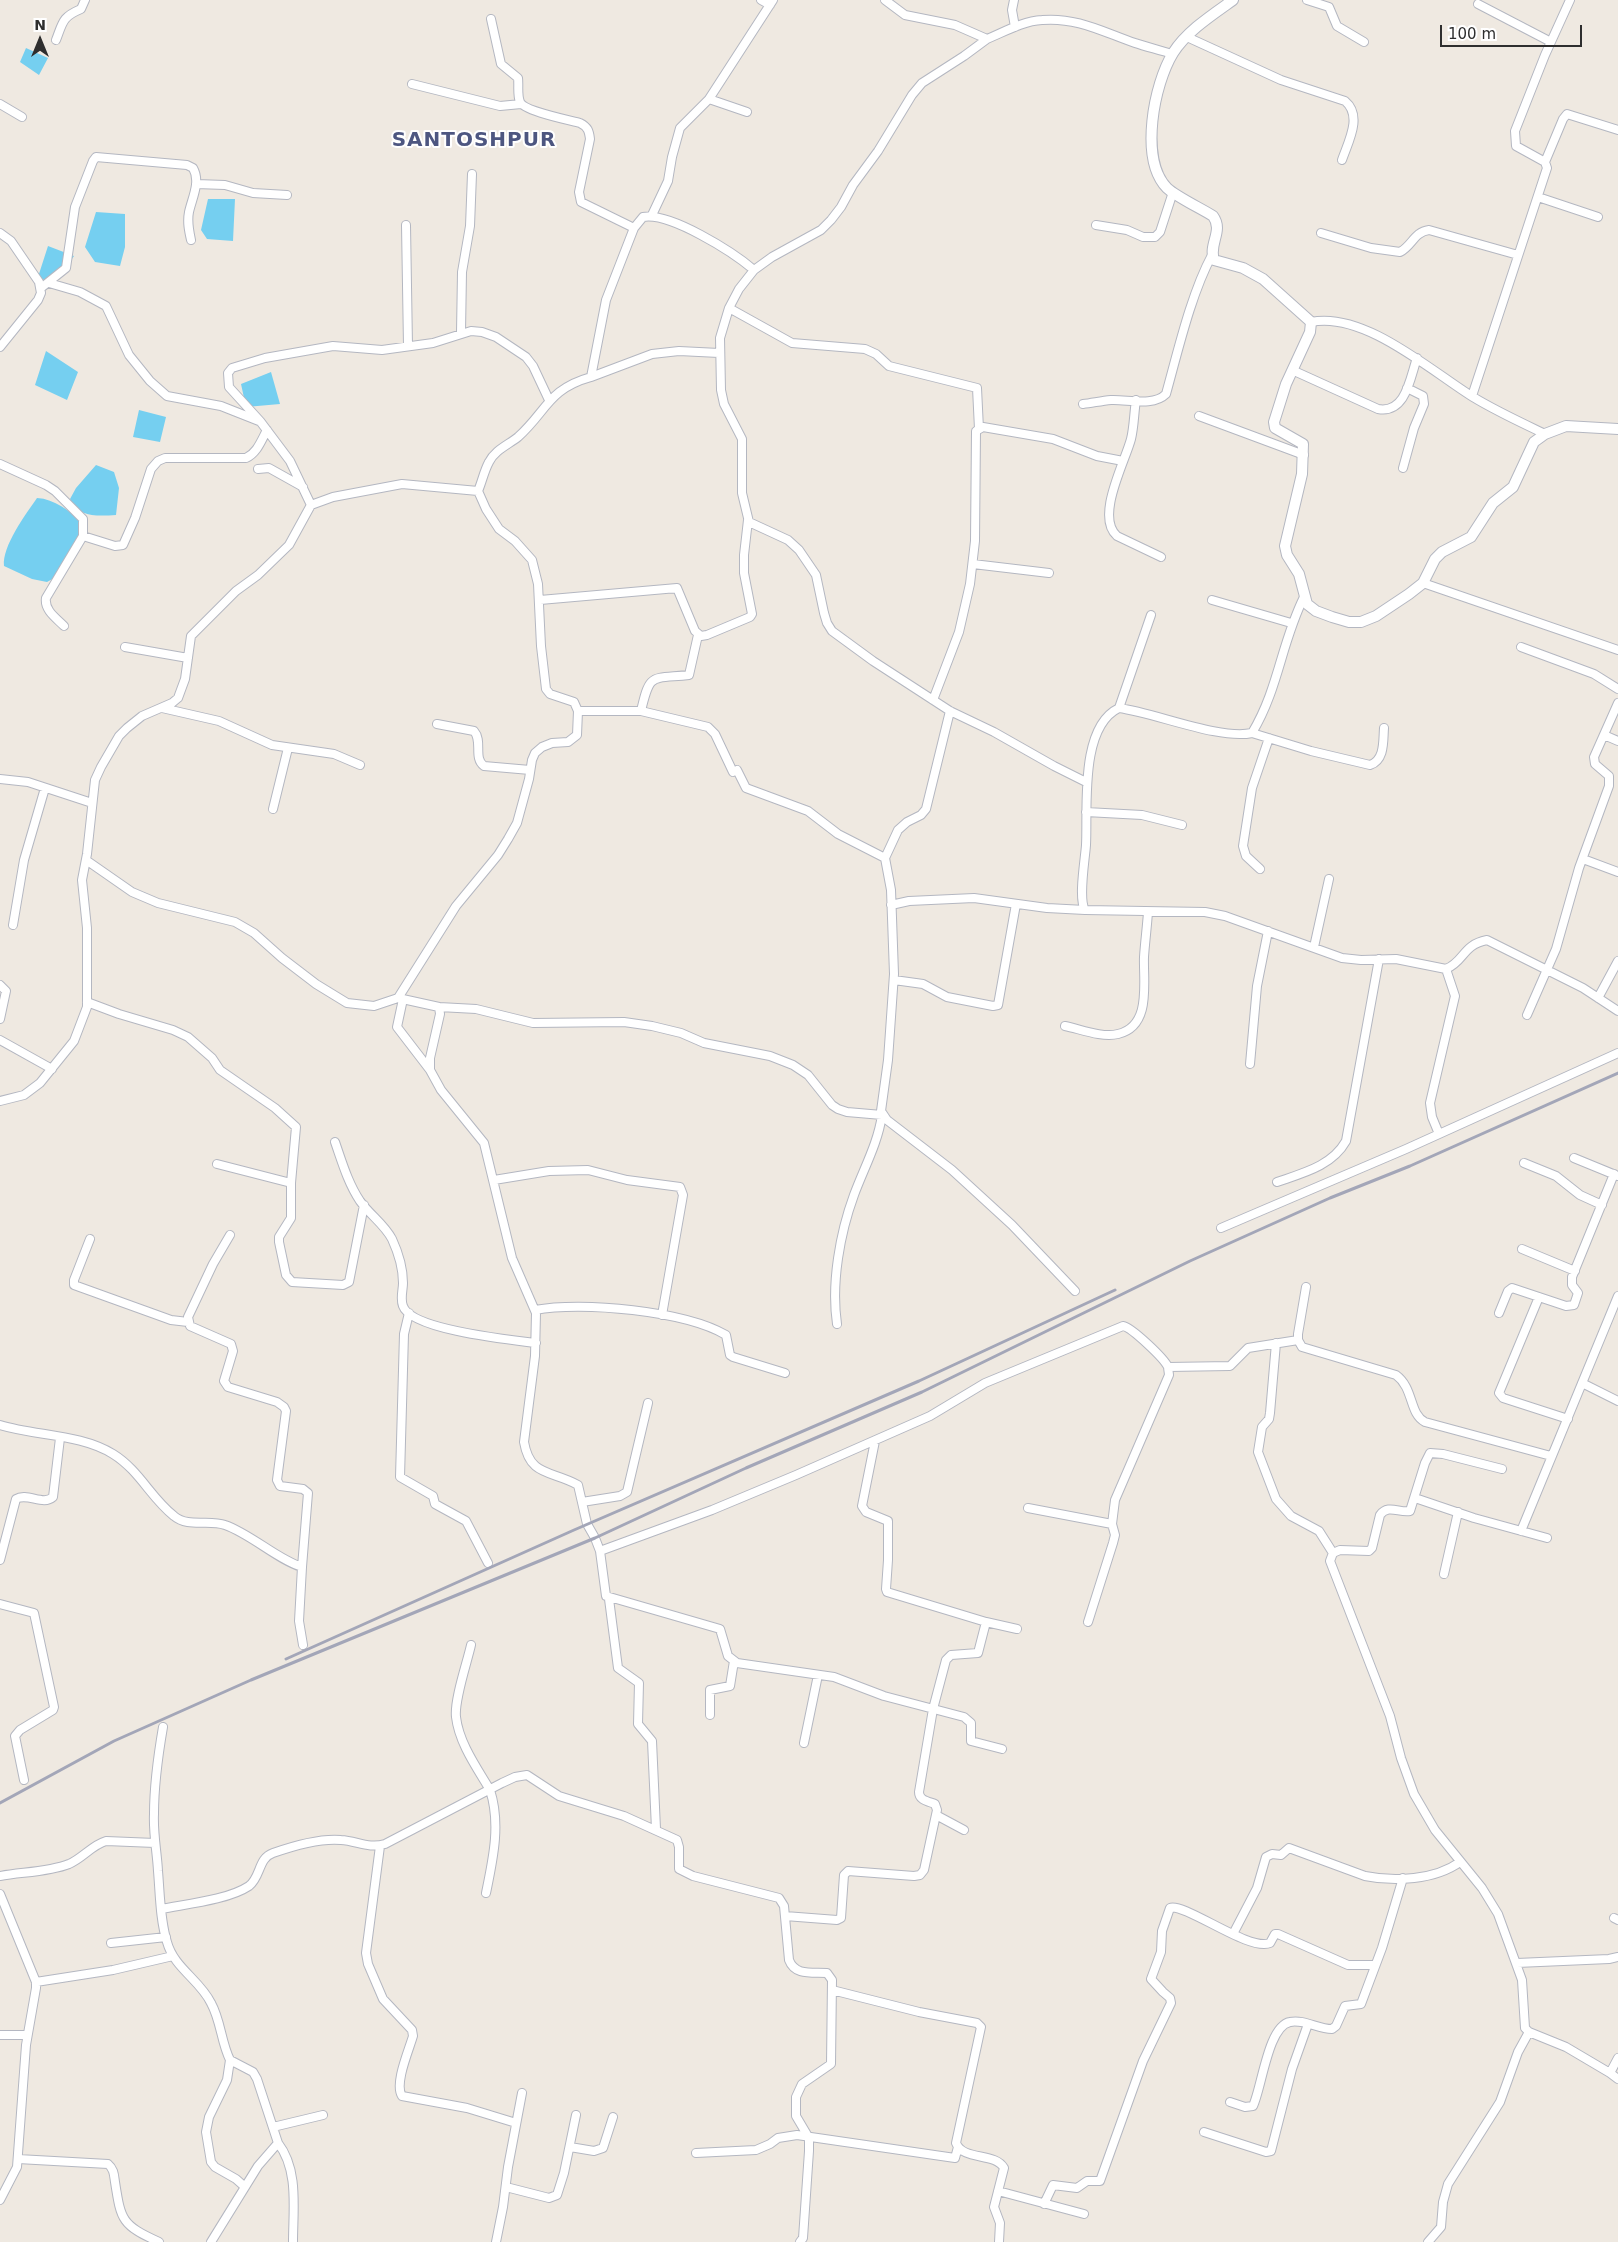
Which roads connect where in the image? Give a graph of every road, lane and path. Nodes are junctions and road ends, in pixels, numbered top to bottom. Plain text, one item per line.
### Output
1 (85, 0) edge
2 (761, 0) edge
3 (885, 0) edge
4 (1014, 0) edge
5 (1233, 0) edge
6 (1307, 0) edge
7 (1570, 0) edge
8 (771, 2) edge
9 (1478, 4) dead end
10 (491, 19) dead end
11 (1015, 27) junction
12 (1186, 37) junction
13 (986, 38) junction
14 (56, 40) dead end
15 (1364, 42) dead end
16 (1551, 42) junction
17 (1172, 54) junction
18 (412, 84) dead end
19 (709, 99) junction
20 (0, 104) edge
21 (521, 104) junction
22 (747, 112) dead end
23 (22, 117) dead end
24 (1618, 130) edge
25 (1342, 160) dead end
26 (1545, 162) junction
27 (472, 174) dead end
28 (196, 184) junction
29 (1173, 192) junction
30 (287, 195) dead end
31 (1538, 197) junction
32 (652, 215) junction
33 (1598, 216) dead end
34 (406, 225) dead end
35 (1096, 225) dead end
36 (634, 228) junction
37 (0, 232) edge
38 (1321, 233) dead end
39 (191, 240) dead end
40 (1212, 255) junction
41 (1518, 255) junction
42 (754, 270) junction
43 (49, 283) junction
44 (41, 288) junction
45 (729, 308) junction
46 (1311, 322) junction
47 (461, 332) junction
48 (408, 346) junction
49 (0, 347) edge
50 (719, 353) junction
51 (1416, 358) junction
52 (1292, 370) junction
53 (591, 377) junction
54 (1407, 388) junction
55 (1472, 396) junction
56 (551, 398) junction
57 (1136, 400) junction
58 (1082, 404) dead end
59 (1199, 416) dead end
60 (260, 421) junction
61 (979, 429) junction
62 (1618, 429) edge
63 (267, 430) junction
64 (1545, 434) junction
65 (1304, 454) junction
66 (1123, 462) junction
67 (0, 464) edge
68 (1403, 468) dead end
69 (258, 469) dead end
70 (303, 487) junction
71 (478, 491) junction
72 (311, 505) junction
73 (748, 520) junction
74 (83, 536) junction
75 (1160, 557) dead end
76 (973, 564) junction
77 (1050, 573) dead end
78 (1423, 583) junction
79 (1304, 597) junction
80 (540, 600) junction
81 (1212, 600) dead end
82 (1151, 615) dead end
83 (1291, 623) junction
84 (64, 626) dead end
85 (702, 635) junction
86 (1521, 646) dead end
87 (125, 647) dead end
88 (1618, 650) edge
89 (188, 658) junction
90 (1618, 689) edge
91 (933, 700) junction
92 (1618, 703) edge
93 (162, 708) junction
94 (1119, 708) junction
95 (578, 711) junction
96 (641, 711) junction
97 (950, 711) junction
98 (436, 724) dead end
99 (1384, 728) dead end
100 (1252, 733) junction
101 (1604, 735) junction
102 (1269, 738) junction
103 (1618, 741) edge
104 (288, 748) junction
105 (360, 765) dead end
106 (530, 770) junction
107 (0, 779) edge
108 (1086, 782) junction
109 (45, 788) junction
110 (92, 803) junction
111 (273, 809) dead end
112 (1086, 812) junction
113 (1182, 825) dead end
114 (885, 858) junction
115 (1583, 859) junction
116 (86, 860) junction
117 (1260, 869) dead end
118 (1618, 872) edge
119 (1329, 879) dead end
120 (1016, 904) junction
121 (891, 905) junction
122 (1085, 910) junction
123 (1148, 912) junction
124 (13, 925) dead end
125 (1268, 931) junction
126 (1314, 947) junction
127 (1379, 959) junction
128 (1618, 961) edge
129 (1446, 969) junction
130 (1546, 971) junction
131 (894, 980) junction
132 (0, 985) edge
133 (400, 998) junction
134 (1598, 998) junction
135 (87, 1002) junction
136 (439, 1007) junction
137 (1618, 1011) edge
138 (1527, 1015) dead end
139 (0, 1019) edge
140 (1065, 1026) dead end
141 (0, 1040) edge
142 (1618, 1053) edge
143 (1250, 1064) dead end
144 (52, 1068) junction
145 (430, 1070) junction
146 (0, 1100) edge
147 (882, 1115) junction
148 (1439, 1134) junction
149 (335, 1142) dead end
150 (1574, 1158) dead end
151 (1524, 1163) dead end
152 (217, 1164) dead end
153 (1616, 1175) edge
154 (497, 1180) junction
155 (1277, 1182) dead end
156 (291, 1183) junction
157 (364, 1205) junction
158 (1602, 1205) junction
159 (1221, 1228) dead end
160 (230, 1235) dead end
161 (90, 1239) dead end
162 (1522, 1249) dead end
163 (1575, 1271) junction
164 (1306, 1287) dead end
165 (1075, 1291) dead end
166 (1618, 1296) edge
167 (1539, 1297) junction
168 (535, 1310) junction
169 (409, 1313) junction
170 (1499, 1313) dead end
171 (662, 1315) junction
172 (188, 1322) junction
173 (837, 1324) dead end
174 (1298, 1340) junction
175 (536, 1343) junction
176 (1276, 1343) junction
177 (1168, 1367) junction
178 (786, 1374) dead end
179 (1582, 1383) junction
180 (1618, 1401) edge
181 (648, 1403) dead end
182 (1568, 1419) junction
183 (0, 1426) edge
184 (60, 1438) junction
185 (875, 1441) junction
186 (1551, 1456) junction
187 (1502, 1469) dead end
188 (1415, 1498) junction
189 (582, 1502) junction
190 (1028, 1508) dead end
191 (1458, 1512) junction
192 (1112, 1524) junction
193 (1521, 1531) junction
194 (1547, 1538) dead end
195 (600, 1551) junction
196 (1333, 1553) junction
197 (0, 1560) edge
198 (488, 1563) dead end
199 (302, 1567) junction
200 (1444, 1574) dead end
201 (609, 1598) junction
202 (0, 1604) edge
203 (986, 1622) junction
204 (1088, 1622) dead end
205 (1017, 1629) dead end
206 (303, 1645) dead end
207 (471, 1645) dead end
208 (734, 1662) junction
209 (818, 1675) junction
210 (933, 1709) junction
211 (710, 1715) dead end
212 (163, 1727) dead end
213 (804, 1743) dead end
214 (1002, 1749) dead end
215 (24, 1780) dead end
216 (490, 1790) junction
217 (936, 1815) junction
218 (656, 1829) junction
219 (964, 1830) dead end
220 (155, 1843) junction
221 (380, 1846) junction
222 (1460, 1862) junction
223 (0, 1876) edge
224 (1403, 1878) junction
225 (486, 1893) dead end
226 (0, 1894) edge
227 (161, 1909) junction
228 (785, 1916) junction
229 (1233, 1934) junction
230 (166, 1937) junction
231 (111, 1943) dead end
232 (173, 1956) junction
233 (1618, 1957) edge
234 (1517, 1963) junction
235 (1375, 1965) junction
236 (36, 1982) junction
237 (832, 1990) junction
238 (1308, 2024) junction
239 (1529, 2032) junction
240 (0, 2035) edge
241 (27, 2035) junction
242 (1618, 2058) edge
243 (230, 2060) junction
244 (1610, 2073) junction
245 (1618, 2079) edge
246 (522, 2092) dead end
247 (1230, 2102) dead end
248 (323, 2114) dead end
249 (576, 2115) dead end
250 (614, 2117) dead end
251 (516, 2123) junction
252 (274, 2127) junction
253 (1204, 2132) dead end
254 (809, 2138) junction
255 (278, 2142) junction
256 (570, 2147) junction
257 (958, 2147) junction
258 (696, 2153) dead end
259 (18, 2159) junction
260 (245, 2187) junction
261 (506, 2187) junction
262 (998, 2191) junction
263 (0, 2200) edge
264 (1044, 2204) junction
265 (1084, 2214) dead end
266 (159, 2242) edge
267 (211, 2242) edge
268 (294, 2242) edge
269 (496, 2242) edge
270 (800, 2242) edge
271 (999, 2242) edge
272 (1428, 2242) edge

1 - 14 street
2 - 8 street
3 - 13 street
4 - 11 street
5 - 12 street
6 - 15 street
7 - 16 street
8 - 19 street
9 - 16 street
10 - 21 street
11 - 13 street
11 - 17 street
12 - 17 street
12 - 25 street
13 - 42 street
16 - 26 street
17 - 29 street
18 - 21 street
19 - 22 street
19 - 32 street
20 - 23 street
21 - 36 street
24 - 26 street
26 - 31 street
27 - 47 street
28 - 30 street
28 - 39 street
28 - 43 street
29 - 35 street
29 - 40 street
31 - 33 street
31 - 41 street
32 - 36 street
32 - 42 street
34 - 48 street
36 - 53 street
37 - 44 street
38 - 41 street
40 - 46 street
40 - 57 street
41 - 55 street
42 - 45 street
43 - 44 street
43 - 60 street
44 - 49 street
45 - 50 street
45 - 61 street
46 - 51 street
46 - 52 street
47 - 48 street
47 - 56 street
48 - 60 street
50 - 53 street
50 - 73 street
51 - 54 street
51 - 55 street
52 - 54 street
52 - 65 street
53 - 56 street
54 - 68 street
55 - 64 street
56 - 71 street
57 - 58 street
57 - 66 street
59 - 65 street
60 - 63 street
61 - 66 street
61 - 76 street
62 - 64 street
63 - 70 street
63 - 74 street
64 - 78 street
65 - 79 street
66 - 75 street
67 - 74 street
69 - 70 street
70 - 72 street
71 - 72 street
71 - 80 street
72 - 89 street
73 - 85 street
73 - 91 street
74 - 84 street
76 - 77 street
76 - 91 street
78 - 79 street
78 - 88 street
79 - 83 street
80 - 85 street
80 - 95 street
81 - 83 street
82 - 94 street
83 - 100 street
85 - 96 street
86 - 90 street
87 - 89 street
89 - 93 street
91 - 97 street
92 - 101 street
93 - 104 street
93 - 110 street
94 - 100 street
94 - 108 street
95 - 96 street
95 - 106 street
96 - 114 street
97 - 108 street
97 - 114 street
98 - 106 street
99 - 102 street
100 - 102 street
101 - 103 street
101 - 115 street
102 - 117 street
104 - 105 street
104 - 111 street
106 - 133 street
107 - 109 street
108 - 112 street
109 - 110 street
109 - 124 street
110 - 116 street
112 - 113 street
112 - 122 street
114 - 121 street
115 - 118 street
115 - 130 street
116 - 133 street
116 - 135 street
119 - 126 street
120 - 121 street
120 - 122 street
120 - 131 street
121 - 131 street
122 - 123 street
123 - 125 street
123 - 140 street
125 - 126 street
125 - 143 street
126 - 127 street
127 - 129 street
127 - 155 street
128 - 134 street
129 - 130 street
129 - 148 street
130 - 134 street
130 - 138 street
131 - 147 street
132 - 139 street
133 - 136 street
133 - 145 street
134 - 137 street
135 - 144 street
135 - 156 street
136 - 145 street
136 - 147 street
141 - 144 street
142 - 148 street
144 - 146 street
145 - 154 street
147 - 165 street
147 - 173 street
148 - 159 street
149 - 157 street
150 - 153 street
151 - 158 street
152 - 156 street
153 - 158 street
154 - 168 street
154 - 171 street
156 - 157 street
157 - 169 street
158 - 163 street
160 - 172 street
161 - 172 street
162 - 163 street
163 - 167 street
164 - 174 street
166 - 179 street
167 - 170 street
167 - 182 street
168 - 171 street
168 - 175 street
169 - 175 street
169 - 198 street
171 - 178 street
172 - 199 street
174 - 176 street
174 - 186 street
175 - 189 street
176 - 177 street
176 - 196 street
177 - 185 street
177 - 192 street
179 - 180 street
179 - 182 street
181 - 189 street
182 - 186 street
183 - 184 street
184 - 197 street
184 - 199 street
185 - 195 street
185 - 203 street
186 - 193 street
187 - 188 street
188 - 191 street
188 - 196 street
189 - 195 street
190 - 192 street
191 - 193 street
191 - 200 street
192 - 204 street
193 - 194 street
195 - 201 street
196 - 222 street
199 - 206 street
201 - 208 street
201 - 218 street
202 - 215 street
203 - 205 street
203 - 210 street
207 - 216 street
208 - 209 street
208 - 211 street
209 - 210 street
209 - 213 street
210 - 214 street
210 - 217 street
212 - 220 street
216 - 218 street
216 - 221 street
216 - 225 street
217 - 219 street
217 - 228 street
218 - 228 street
220 - 223 street
220 - 227 street
221 - 227 street
221 - 251 street
222 - 224 street
222 - 234 street
224 - 229 street
224 - 235 street
226 - 236 street
227 - 230 street
228 - 237 street
229 - 235 street
229 - 264 street
230 - 231 street
230 - 232 street
232 - 236 street
232 - 243 street
233 - 234 street
234 - 239 street
235 - 238 street
236 - 241 street
237 - 254 street
237 - 257 street
238 - 247 street
238 - 253 street
239 - 244 street
239 - 272 street
240 - 241 street
241 - 259 street
242 - 244 street
243 - 252 street
243 - 260 street
244 - 245 street
246 - 251 street
248 - 252 street
249 - 256 street
250 - 256 street
251 - 261 street
252 - 255 street
254 - 257 street
254 - 258 street
254 - 270 street
255 - 260 street
255 - 268 street
256 - 261 street
257 - 262 street
259 - 263 street
259 - 266 street
260 - 267 street
261 - 269 street
262 - 264 street
262 - 271 street
264 - 265 street

